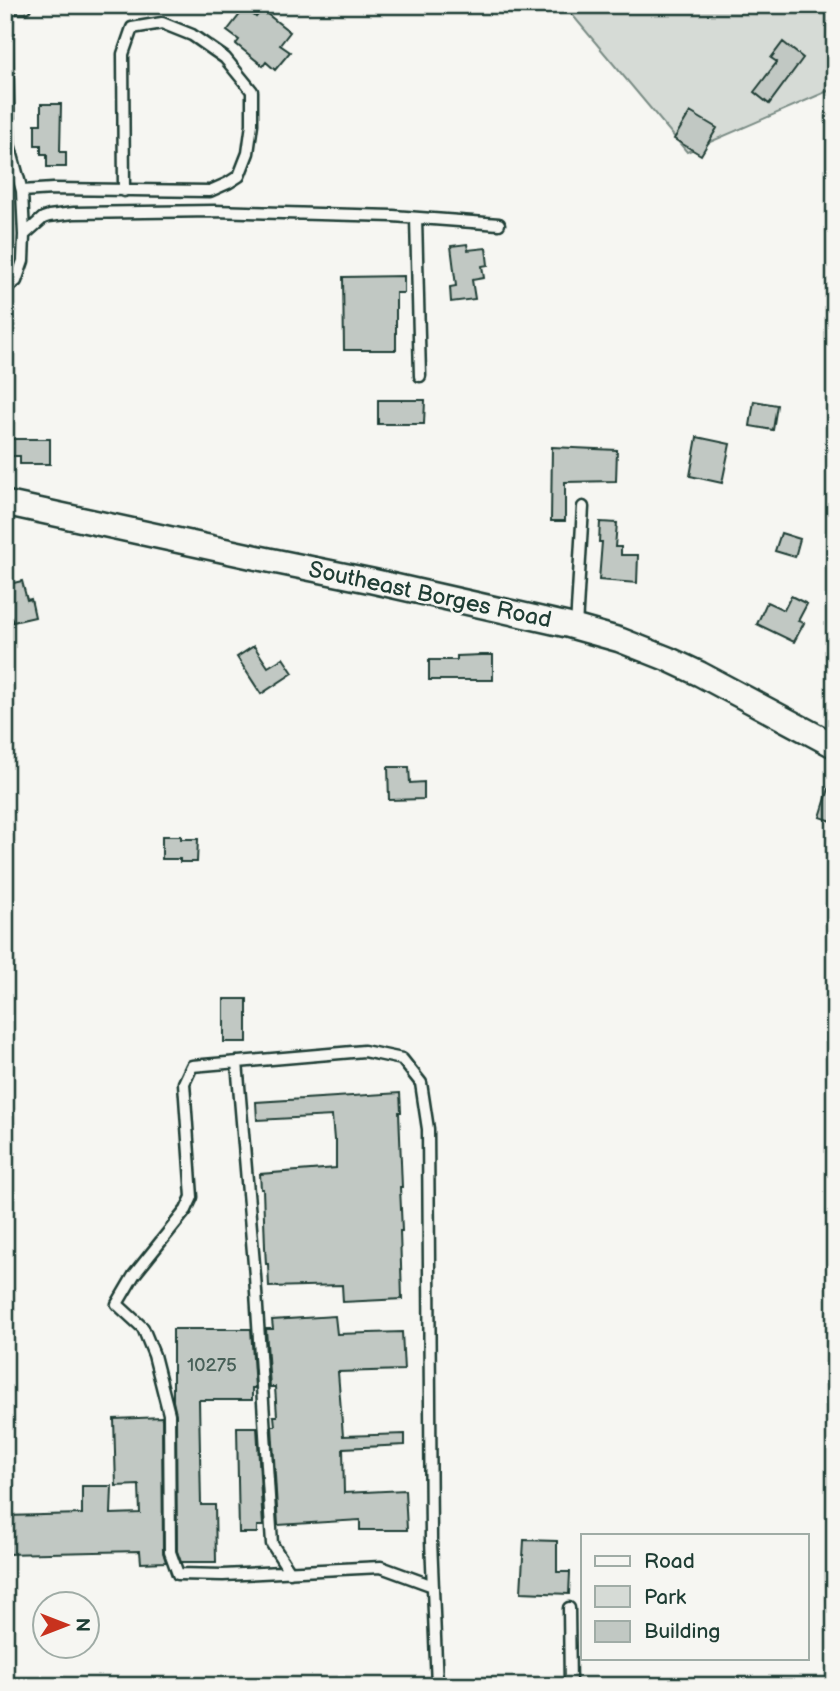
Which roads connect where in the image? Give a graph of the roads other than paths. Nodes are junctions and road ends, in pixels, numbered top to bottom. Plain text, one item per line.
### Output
1 (25, 7) edge
2 (22, 191) junction
3 (124, 191) junction
4 (416, 218) junction
5 (499, 224) dead end
6 (24, 235) junction
7 (5, 289) edge
8 (420, 376) dead end
9 (5, 503) edge
10 (583, 507) dead end
11 (576, 627) junction
12 (835, 746) edge
13 (237, 1062) junction
14 (290, 1572) junction
15 (433, 1586) junction
16 (569, 1608) dead end
17 (437, 1686) edge
18 (570, 1686) edge

1 - 2 lane
2 - 3 lane
2 - 6 lane
3 - 3 lane
4 - 5 lane
4 - 6 lane
4 - 8 lane
6 - 7 lane
9 - 11 street, Southeast Borges Road
10 - 11 lane
11 - 12 street, Southeast Borges Road
13 - 14 lane
13 - 14 lane
13 - 15 lane
14 - 15 lane
15 - 17 lane
16 - 18 lane

